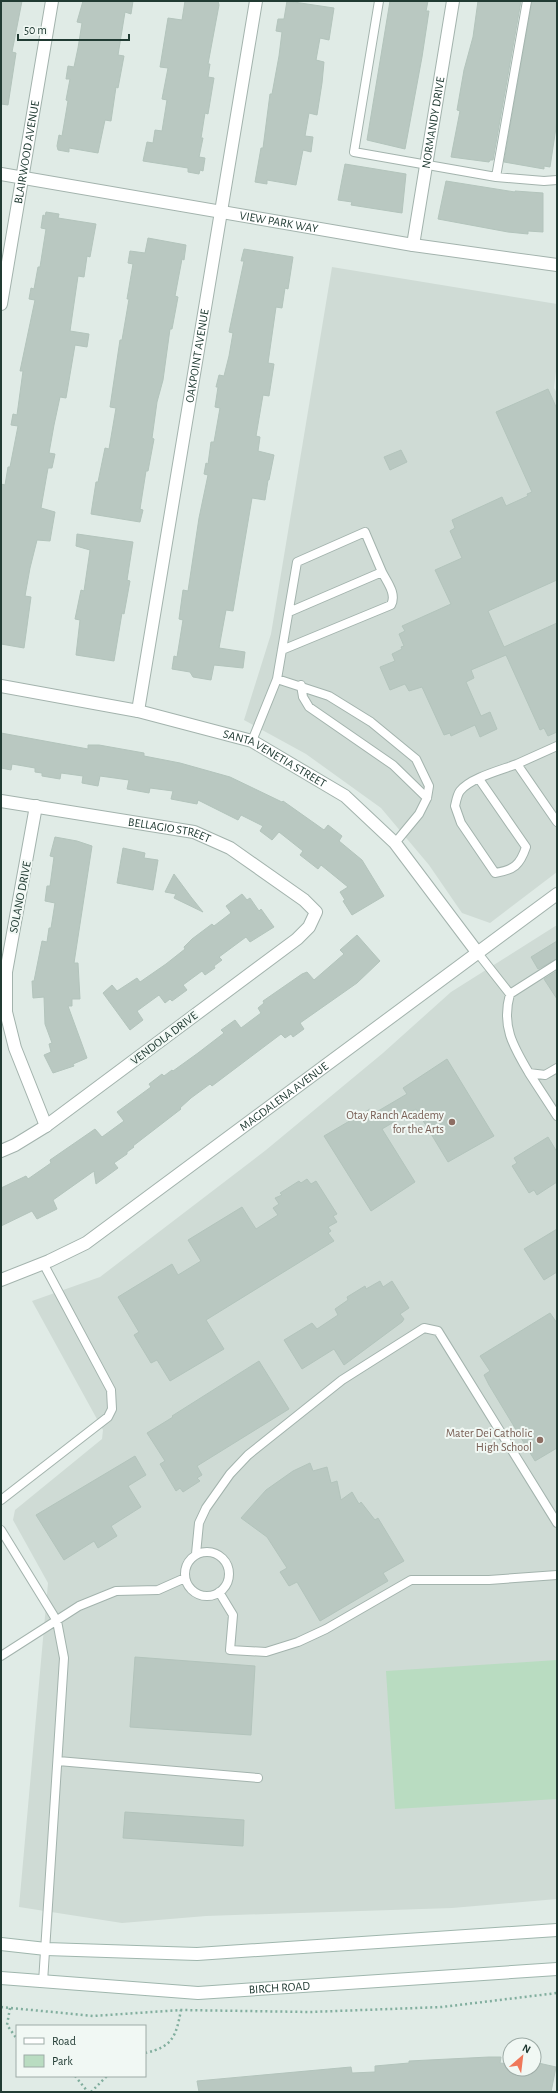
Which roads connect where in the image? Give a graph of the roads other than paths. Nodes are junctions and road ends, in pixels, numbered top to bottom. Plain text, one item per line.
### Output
1 (52, 1) edge
2 (256, 1) edge
3 (379, 1) edge
4 (453, 1) edge
5 (527, 1) edge
6 (426, 165) junction
7 (1, 174) edge
8 (22, 177) junction
9 (496, 178) junction
10 (557, 180) edge
11 (221, 211) junction
12 (413, 245) junction
13 (557, 265) edge
14 (1, 304) edge
15 (382, 572) junction
16 (288, 612) junction
17 (282, 650) junction
18 (277, 679) junction
19 (301, 685) junction
20 (1, 686) edge
21 (138, 711) junction
22 (252, 741) junction
23 (557, 746) edge
24 (517, 764) junction
25 (478, 779) junction
26 (427, 798) junction
27 (1, 801) edge
28 (36, 806) junction
29 (557, 822) edge
30 (395, 843) junction
31 (557, 894) edge
32 (316, 912) joint
33 (477, 952) junction
34 (557, 964) edge
35 (510, 994) junction
36 (557, 1068) edge
37 (529, 1073) junction
38 (557, 1116) edge
39 (46, 1126) junction
40 (1, 1151) edge
41 (43, 1263) junction
42 (1, 1280) edge
43 (1, 1500) edge
44 (557, 1523) edge
45 (1, 1530) edge
46 (196, 1554) junction
47 (557, 1575) edge
48 (185, 1578) junction
49 (220, 1592) junction
50 (57, 1621) junction
51 (1, 1656) edge
52 (58, 1761) junction
53 (258, 1778) dead end
54 (557, 1930) edge
55 (1, 1944) edge
56 (46, 1949) junction
57 (557, 1968) edge
58 (1, 1978) edge
59 (42, 1982) junction

1 - 8 street, BLAIRWOOD AVENUE
2 - 11 street, OAKPOINT AVENUE
3 - 6 lane
4 - 6 street, NORMANDY DRIVE
5 - 9 lane
6 - 9 lane
6 - 12 street, NORMANDY DRIVE
7 - 8 street, VIEW PARK WAY
8 - 11 street, VIEW PARK WAY
8 - 14 street, BLAIRWOOD AVENUE
9 - 10 lane
11 - 12 street, VIEW PARK WAY
11 - 21 street, OAKPOINT AVENUE
12 - 13 street, VIEW PARK WAY
15 - 16 lane
15 - 16 lane
15 - 17 lane
16 - 17 lane
17 - 18 lane
18 - 19 lane
18 - 22 lane
19 - 26 lane
19 - 26 lane
20 - 21 street, SANTA VENETIA STREET
21 - 22 street, SANTA VENETIA STREET
22 - 30 street, SANTA VENETIA STREET
23 - 24 lane
24 - 25 lane
24 - 29 lane
25 - 25 lane
26 - 30 lane
27 - 28 street, BELLAGIO STREET
28 - 32 street, BELLAGIO STREET
28 - 39 street, SOLANO DRIVE
30 - 33 street, SANTA VENETIA STREET
31 - 33 street, MAGDALENA AVENUE
32 - 39 street, VENDOLA DRIVE
33 - 35 lane
33 - 41 street, MAGDALENA AVENUE
34 - 35 lane
35 - 37 lane
36 - 37 lane
37 - 38 lane
39 - 40 street, VENDOLA DRIVE
41 - 42 street, MAGDALENA AVENUE
41 - 43 lane
44 - 46 lane
45 - 50 lane
46 - 48 lane
46 - 49 lane
47 - 49 lane
48 - 49 lane
48 - 50 lane
50 - 51 lane
50 - 52 lane
52 - 53 lane
52 - 56 lane
54 - 56 street
55 - 56 street
56 - 59 lane
57 - 59 street, BIRCH ROAD
58 - 59 street, BIRCH ROAD

